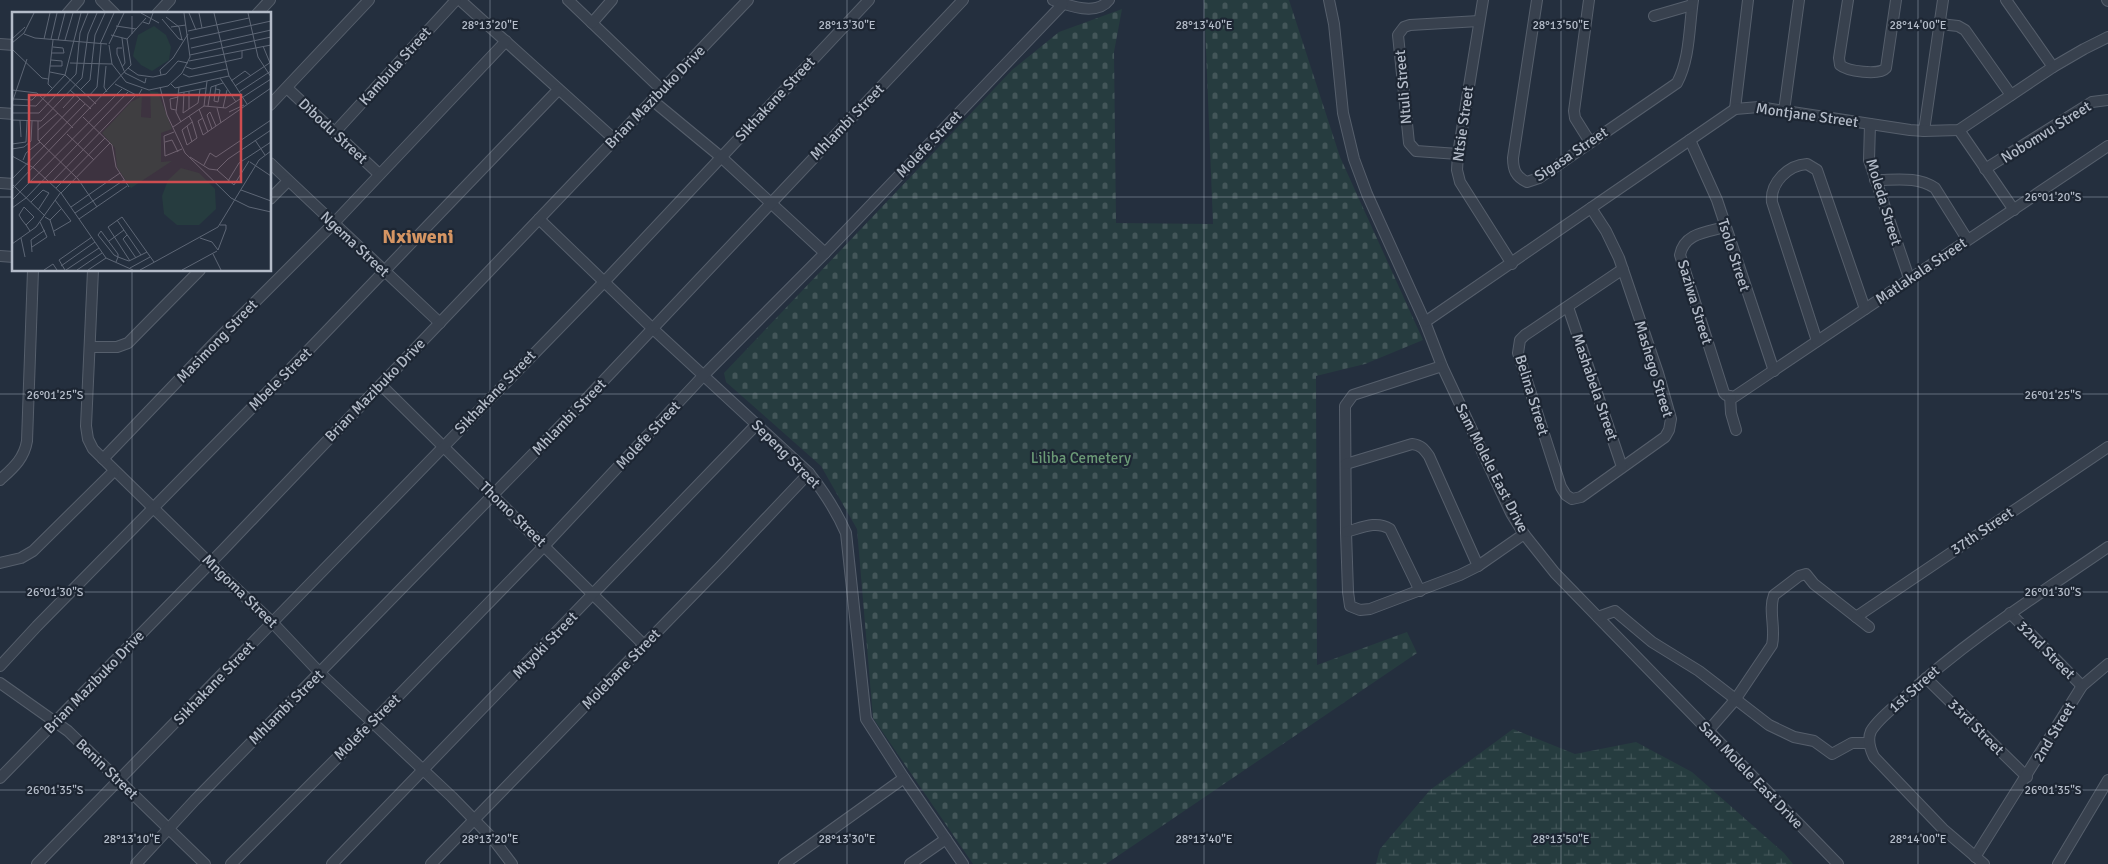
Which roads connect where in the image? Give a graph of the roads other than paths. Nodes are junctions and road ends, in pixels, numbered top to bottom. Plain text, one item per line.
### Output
1 (79, 0) edge
2 (101, 0) edge
3 (170, 0) edge
4 (270, 0) edge
5 (369, 0) edge
6 (456, 0) edge
7 (460, 0) edge
8 (568, 0) edge
9 (612, 0) edge
10 (748, 0) edge
11 (869, 0) edge
12 (962, 0) edge
13 (1053, 0) edge
14 (1109, 0) edge
15 (1329, 0) edge
16 (1483, 0) edge
17 (1537, 0) edge
18 (1589, 0) edge
19 (1748, 0) edge
20 (1799, 0) edge
21 (1848, 0) edge
22 (1896, 0) edge
23 (1943, 0) edge
24 (2006, 0) edge
25 (1692, 2) edge
26 (1064, 4) junction
27 (69, 12) edge
28 (113, 12) edge
29 (159, 12) edge
30 (259, 12) edge
31 (1654, 16) dead end
32 (1479, 21) junction
33 (592, 23) junction
34 (1940, 24) junction
35 (2108, 37) edge
36 (506, 41) junction
37 (2053, 67) junction
38 (287, 88) junction
39 (558, 90) junction
40 (662, 90) junction
41 (2011, 95) junction
42 (652, 100) junction
43 (2108, 100) edge
44 (271, 105) edge
45 (1735, 109) junction
46 (1784, 111) junction
47 (1870, 124) junction
48 (1959, 130) junction
49 (1924, 131) junction
50 (335, 132) junction
51 (614, 139) junction
52 (1690, 140) junction
53 (1590, 142) junction
54 (2108, 146) edge
55 (1458, 154) junction
56 (722, 157) junction
57 (271, 164) edge
58 (1985, 169) junction
59 (379, 174) junction
60 (1875, 180) junction
61 (288, 181) junction
62 (271, 198) edge
63 (771, 202) junction
64 (1591, 208) junction
65 (2014, 210) junction
66 (539, 219) junction
67 (333, 224) junction
68 (1725, 227) junction
69 (1967, 239) junction
70 (825, 253) junction
71 (1512, 264) junction
72 (1623, 269) junction
73 (33, 271) edge
74 (94, 271) edge
75 (199, 271) edge
76 (385, 271) junction
77 (1909, 278) junction
78 (605, 281) junction
79 (1568, 307) junction
80 (1864, 309) junction
81 (1425, 322) junction
82 (440, 323) junction
83 (652, 328) junction
84 (1818, 341) junction
85 (90, 347) junction
86 (1442, 366) junction
87 (1774, 371) junction
88 (703, 376) junction
89 (380, 384) junction
90 (1732, 396) junction
91 (757, 424) junction
92 (1736, 430) dead end
93 (444, 446) junction
94 (2108, 446) edge
95 (103, 459) junction
96 (1346, 464) junction
97 (1622, 467) junction
98 (114, 471) junction
99 (809, 473) junction
100 (0, 480) edge
101 (494, 495) junction
102 (1581, 496) joint
103 (153, 508) junction
104 (1346, 532) junction
105 (1524, 534) junction
106 (545, 545) junction
107 (2108, 547) edge
108 (210, 562) junction
109 (0, 563) edge
110 (1478, 566) junction
111 (1420, 591) junction
112 (594, 594) junction
113 (2010, 613) junction
114 (1856, 617) junction
115 (1598, 618) junction
116 (272, 622) junction
117 (1869, 628) dead end
118 (644, 645) junction
119 (2108, 664) edge
120 (0, 666) edge
121 (320, 673) junction
122 (1926, 678) junction
123 (0, 683) edge
124 (2082, 686) junction
125 (1735, 700) junction
126 (56, 721) junction
127 (373, 722) junction
128 (1708, 731) junction
129 (1869, 743) junction
130 (422, 769) junction
131 (2026, 777) junction
132 (0, 778) edge
133 (904, 778) junction
134 (2108, 780) edge
135 (119, 781) junction
136 (475, 820) junction
137 (170, 829) junction
138 (946, 839) junction
139 (1975, 856) junction
140 (797, 860) edge
141 (37, 864) edge
142 (136, 864) edge
143 (206, 864) edge
144 (230, 864) edge
145 (332, 864) edge
146 (431, 864) edge
147 (512, 864) edge
148 (784, 864) edge
149 (910, 864) edge
150 (963, 864) edge
151 (1838, 864) edge
152 (1984, 864) edge
153 (2058, 864) edge

1 - 27 street
2 - 28 street
3 - 29 street
4 - 30 street
5 - 38 street
6 - 50 street, Kambula Street
7 - 36 street
8 - 33 street
9 - 33 street
10 - 40 street, Brian Mazibuko Drive
11 - 56 street, Sikhakane Street
12 - 63 street, Mhlambi Street
13 - 26 street
14 - 26 street
15 - 81 street, Sam Molele East Drive
16 - 32 street, Ntsie Street
17 - 53 street, Sigasa Street
18 - 53 street
19 - 45 street
20 - 46 street
21 - 22 street
23 - 34 street
24 - 37 street
25 - 31 street
25 - 53 street, Sigasa Street
26 - 70 street, Molefe Street
32 - 55 street, Ntsie Street
32 - 55 street, Ntuli Street
33 - 40 street
34 - 41 street
34 - 49 street
35 - 37 street
36 - 39 street
36 - 59 street, Masimong Street
37 - 41 street
38 - 44 street
38 - 50 street, Dibodu Street
39 - 51 street
39 - 76 street, Mbele Street
40 - 42 street, Brian Mazibuko Drive
41 - 48 street
42 - 51 street, Brian Mazibuko Drive
42 - 56 street
43 - 58 street, Nobomvu Street
45 - 46 street, Montjane Street
45 - 52 street, Montjane Street
46 - 47 street, Montjane Street
47 - 49 street, Montjane Street
47 - 60 street, Moleda Street
48 - 49 street, Montjane Street
48 - 58 street
50 - 59 street, Dibodu Street
51 - 66 street, Brian Mazibuko Drive
52 - 64 street, Montjane Street
52 - 68 street, Tsolo Street
54 - 65 street, Matlakala Street
55 - 71 street, Ntsie Street
56 - 63 street
56 - 78 street, Sikhakane Street
57 - 61 street, Ngema Street
58 - 65 street
59 - 67 street, Masimong Street
60 - 69 street
60 - 77 street, Moleda Street
61 - 62 street
61 - 67 street, Ngema Street
63 - 70 street
63 - 83 street, Mhlambi Street
64 - 71 street, Montjane Street
64 - 72 street, Mashego Street
65 - 69 street, Matlakala Street
66 - 78 street, Sepeng Street
66 - 82 street, Brian Mazibuko Drive
67 - 76 street, Ngema Street
67 - 95 street, Masimong Street
68 - 87 street, Tsolo Street
68 - 90 street, Saziwa Street
69 - 77 street, Matlakala Street
70 - 88 street, Molefe Street
71 - 81 street, Montjane Street
72 - 79 street, Belina Street
72 - 97 street, Mashego Street
73 - 100 street
74 - 85 street, Mngoma Street
75 - 85 street
76 - 82 street, Ngema Street
76 - 103 street, Mbele Street
77 - 80 street, Matlakala Street
78 - 83 street, Sepeng Street
78 - 93 street, Sikhakane Street
79 - 97 street, Mashabela Street
79 - 102 street, Belina Street
80 - 84 street, Matlakala Street
80 - 84 street
81 - 86 street, Sam Molele East Drive
82 - 89 street, Brian Mazibuko Drive
83 - 88 street, Sepeng Street
83 - 101 street, Mhlambi Street
84 - 87 street, Matlakala Street
85 - 95 street, Mngoma Street
86 - 96 street
86 - 105 street, Sam Molele East Drive
87 - 90 street, Matlakala Street
88 - 91 street, Sepeng Street
88 - 106 street, Molefe Street
89 - 93 street, Thomo Street
89 - 108 street, Brian Mazibuko Drive
90 - 92 street
91 - 99 street, Sepeng Street
91 - 112 street, Mtyoki Street
93 - 101 street, Thomo Street
93 - 116 street, Sikhakane Street
94 - 114 street, 37th Street
95 - 98 street, Mngoma Street
96 - 104 street
96 - 110 street
97 - 102 street, Mashego Street
98 - 103 street, Mngoma Street
98 - 109 street
99 - 118 street, Molebane Street
99 - 133 street, Sepeng Street
101 - 106 street, Thomo Street
101 - 121 street, Mhlambi Street
103 - 108 street, Mngoma Street
103 - 120 street, Mbele Street
104 - 111 street
104 - 111 street
105 - 110 street
105 - 115 street, Sam Molele East Drive
106 - 112 street, Thomo Street
106 - 127 street, Molefe Street
107 - 113 street, 1st Street
108 - 116 street, Mngoma Street
108 - 126 street, Brian Mazibuko Drive
110 - 111 street
112 - 118 street, Thomo Street
112 - 130 street, Mtyoki Street
113 - 122 street, 1st Street
113 - 124 street, 32nd Street
114 - 117 street
114 - 125 street
115 - 125 street
115 - 128 street, Sam Molele East Drive
116 - 121 street, Mngoma Street
116 - 135 street, Sikhakane Street
118 - 136 street, Molebane Street
119 - 124 street, 2nd Street
121 - 127 street, Mngoma Street
121 - 137 street, Mhlambi Street
122 - 129 street, 1st Street
122 - 131 street, 33rd Street
123 - 126 street, Benin Street
124 - 131 street, 2nd Street
125 - 128 street
125 - 129 street
126 - 132 street, Brian Mazibuko Drive
126 - 135 street, Benin Street
127 - 130 street, Mngoma Street
127 - 144 street, Molefe Street
128 - 151 street, Sam Molele East Drive
129 - 139 street
130 - 136 street, Mngoma Street
130 - 145 street, Mtyoki Street
131 - 139 street, 2nd Street
133 - 138 street, Sepeng Street
133 - 140 street
134 - 153 street
135 - 137 street, Benin Street
135 - 141 street, Sikhakane Street
136 - 146 street, Molebane Street
136 - 147 street, Mngoma Street
137 - 142 street, Mhlambi Street
137 - 143 street, Benin Street
138 - 149 street
138 - 150 street, Sepeng Street
139 - 152 street
140 - 148 street

